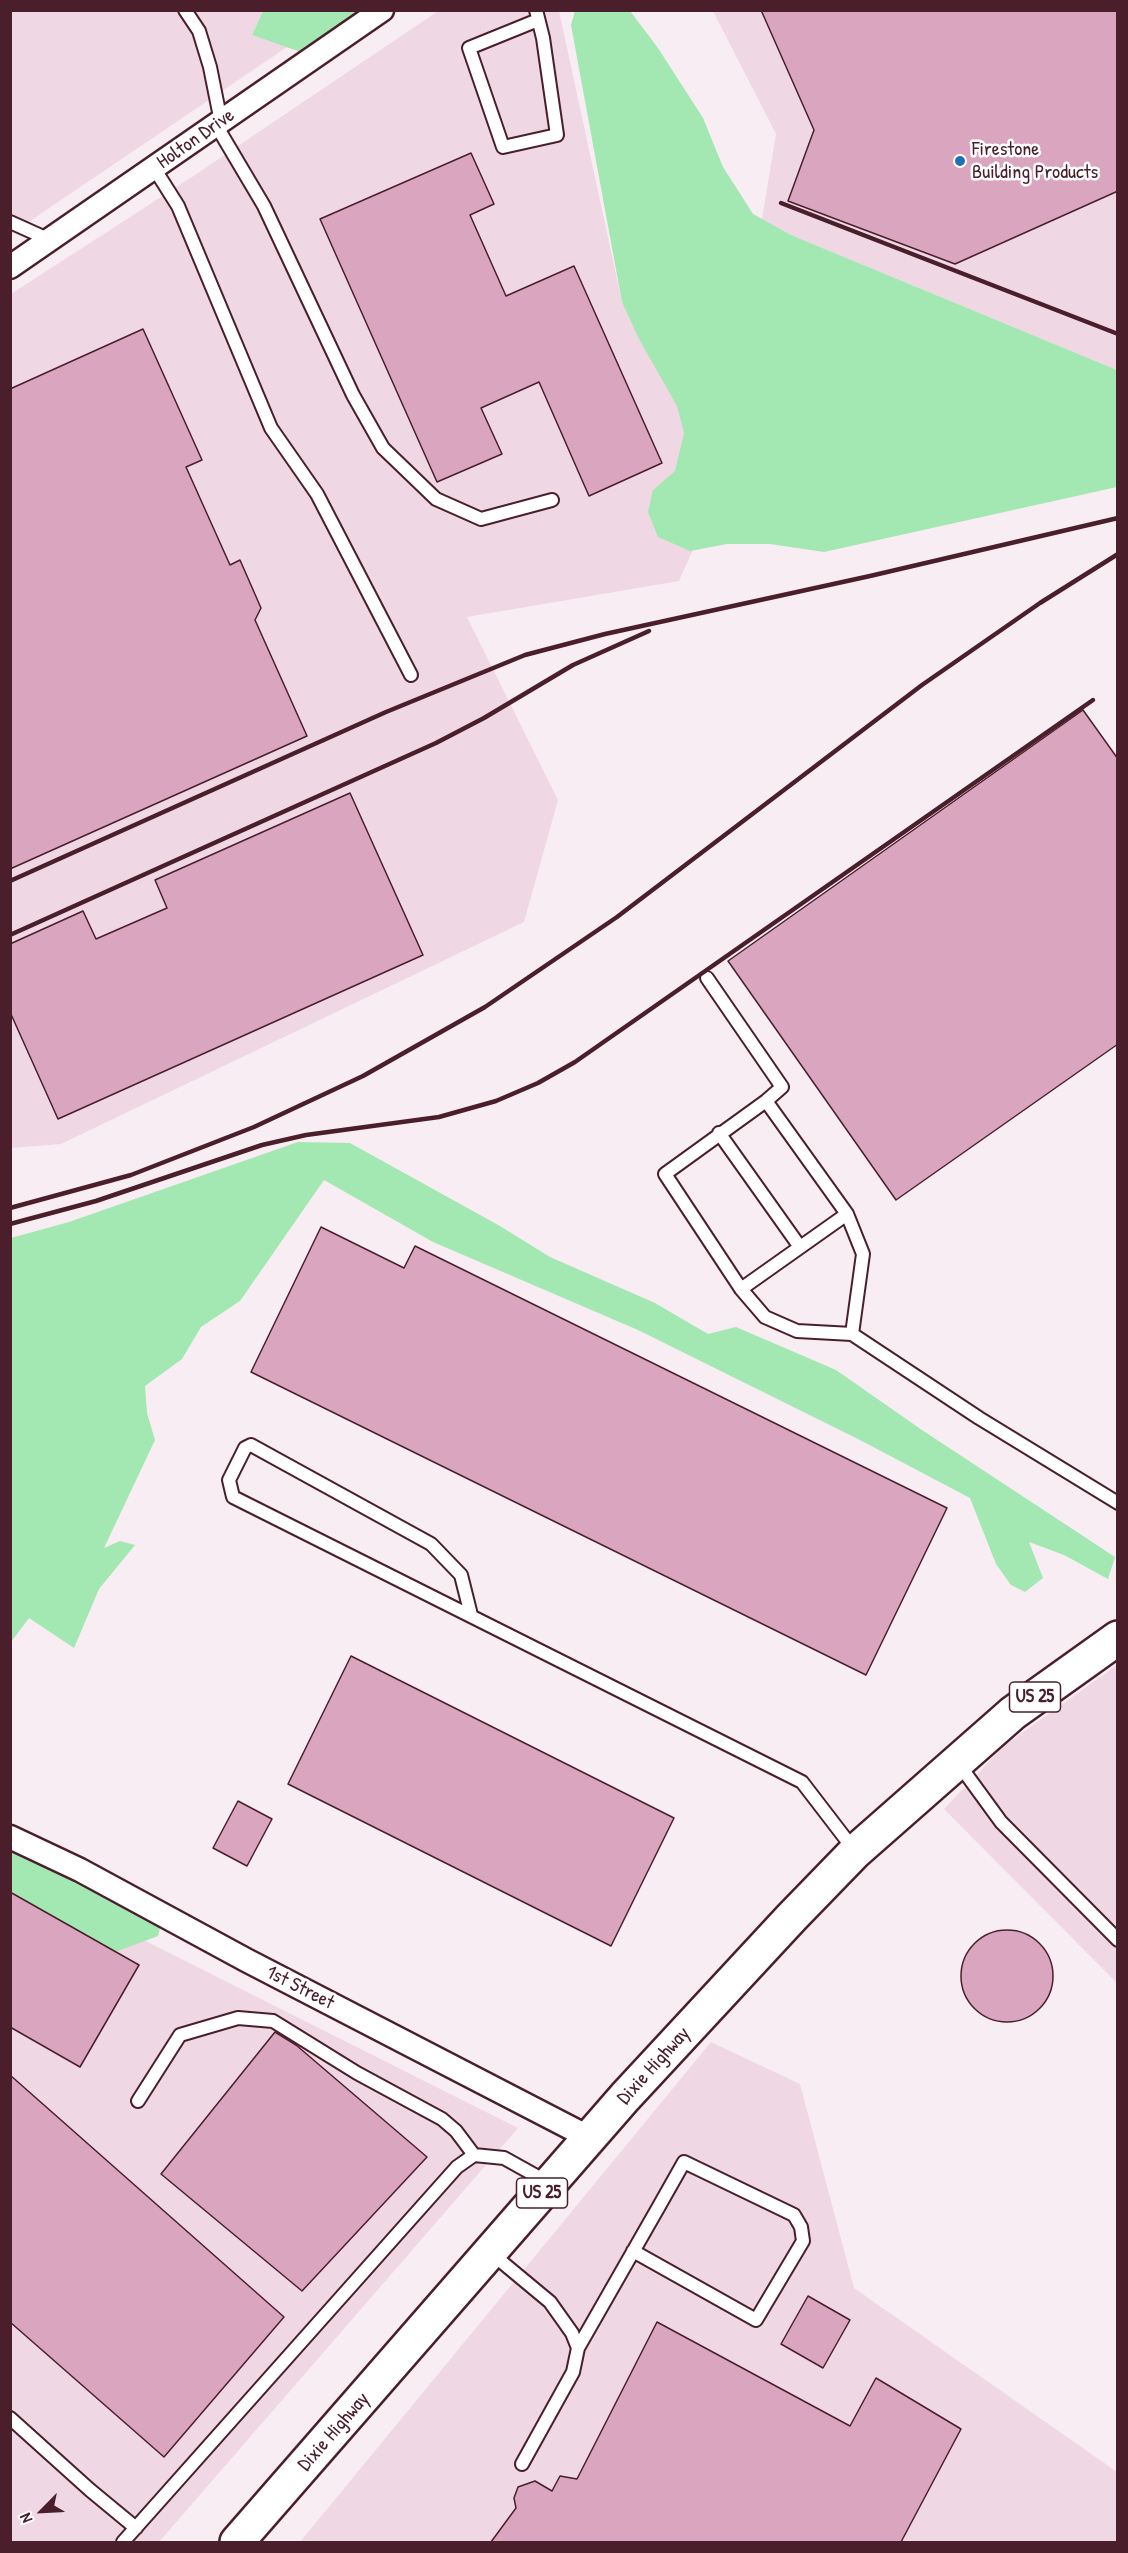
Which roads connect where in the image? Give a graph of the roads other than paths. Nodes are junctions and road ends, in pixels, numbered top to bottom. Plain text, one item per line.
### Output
1 (185, 10) edge
2 (382, 10) edge
3 (537, 15) edge
4 (219, 123) junction
5 (154, 168) junction
6 (10, 222) edge
7 (50, 240) junction
8 (10, 267) edge
9 (552, 500) dead end
10 (411, 675) dead end
11 (707, 978) dead end
12 (766, 1101) junction
13 (719, 1133) junction
14 (847, 1214) junction
15 (800, 1247) junction
16 (741, 1288) junction
17 (852, 1334) junction
18 (1118, 1503) edge
19 (471, 1615) junction
20 (1118, 1638) edge
21 (957, 1762) junction
22 (10, 1837) edge
23 (855, 1852) junction
24 (1118, 1940) edge
25 (138, 2101) dead end
26 (590, 2138) junction
27 (474, 2155) junction
28 (550, 2183) junction
29 (633, 2251) junction
30 (490, 2253) junction
31 (578, 2348) junction
32 (10, 2418) edge
33 (522, 2464) dead end
34 (136, 2528) junction
35 (123, 2542) edge
36 (237, 2542) edge

1 - 4 lane
2 - 4 street, Holton Drive
3 - 3 lane
4 - 5 street, Holton Drive
4 - 9 lane
5 - 7 street, Holton Drive
5 - 10 lane
6 - 7 lane
7 - 8 street, Holton Drive
11 - 12 lane
12 - 13 lane
12 - 14 lane
13 - 15 lane
13 - 16 lane
14 - 15 lane
14 - 17 lane
15 - 16 lane
16 - 17 lane
17 - 18 lane
19 - 19 lane
19 - 23 lane
20 - 21 main road, Dixie Highway / US 25
21 - 23 main road, Dixie Highway / US 25
21 - 24 lane
22 - 26 street, 1st Street
23 - 26 main road, Dixie Highway / US 25
25 - 27 lane
26 - 28 main road, Dixie Highway / US 25
27 - 28 lane
27 - 34 lane
28 - 30 main road, Dixie Highway / US 25
29 - 29 lane
29 - 31 lane
30 - 31 lane
30 - 36 main road, Dixie Highway / US 25
31 - 33 lane
32 - 34 lane
34 - 35 lane

